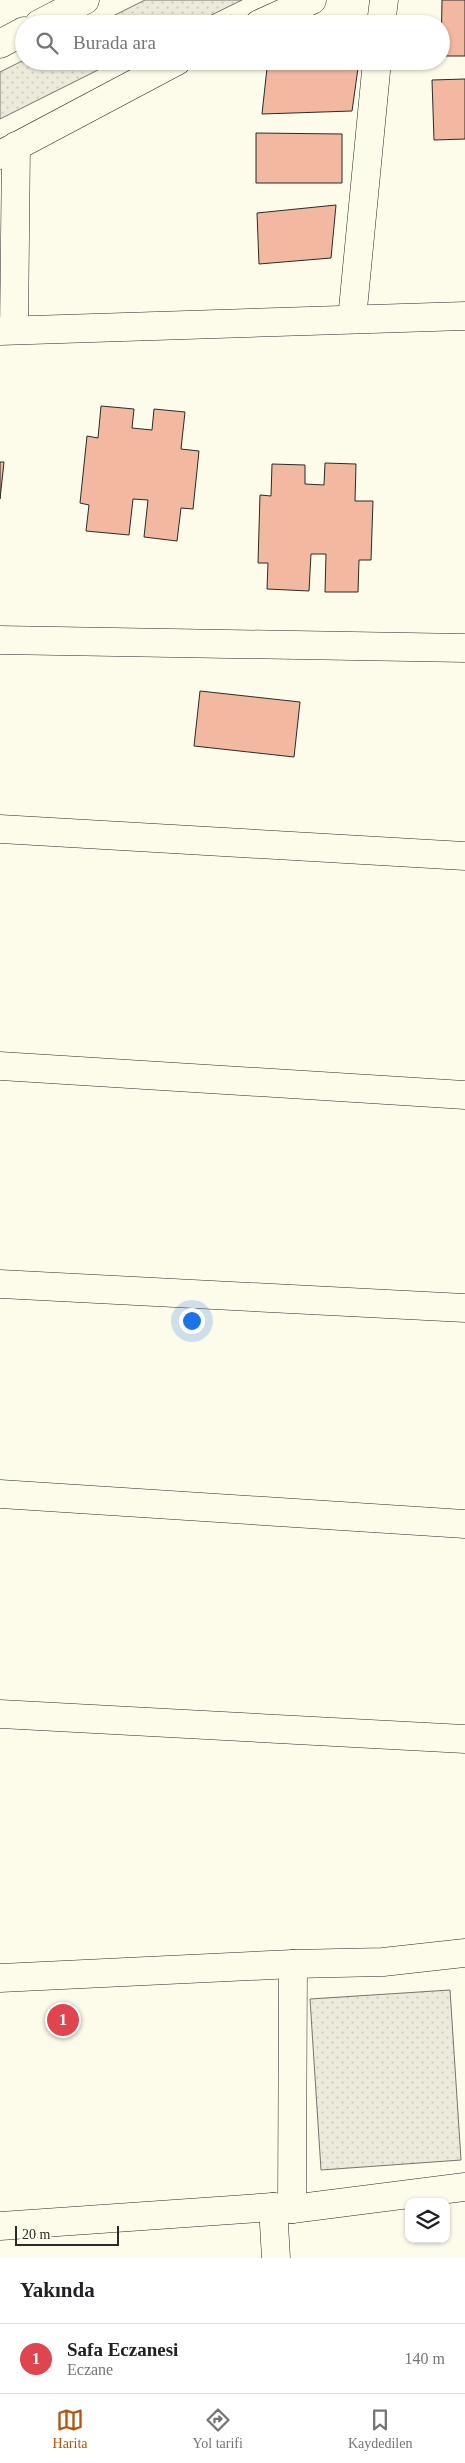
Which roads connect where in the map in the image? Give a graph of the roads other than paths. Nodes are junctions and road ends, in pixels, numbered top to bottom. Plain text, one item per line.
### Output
1 (85, 0) edge
2 (312, 0) edge
3 (384, 0) edge
4 (56, 15) edge
5 (279, 15) edge
6 (382, 15) edge
7 (15, 36) edge
8 (0, 44) edge
9 (160, 70) edge
10 (376, 70) edge
11 (8, 150) edge
12 (465, 316) edge
13 (352, 319) junction
14 (7, 331) edge
15 (0, 640) edge
16 (465, 648) edge
17 (0, 829) edge
18 (465, 856) edge
19 (0, 1066) edge
20 (465, 1095) edge
21 (0, 1284) edge
22 (465, 1308) edge
23 (0, 1494) edge
24 (465, 1524) edge
25 (0, 1714) edge
26 (465, 1739) edge
27 (465, 1953) edge
28 (292, 1964) junction
29 (0, 1978) edge
30 (465, 2186) edge
31 (282, 2208) junction
32 (0, 2226) edge
33 (276, 2258) edge

1 - 4 main road
2 - 5 main road
3 - 6 main road
7 - 8 main road
9 - 11 main road
10 - 13 main road
11 - 14 main road
12 - 13 main road
13 - 14 main road
15 - 16 main road
17 - 18 main road
19 - 20 main road
21 - 22 main road
23 - 24 main road
25 - 26 main road
27 - 28 main road
28 - 29 main road
28 - 31 main road
30 - 31 main road
31 - 32 main road
31 - 33 main road

